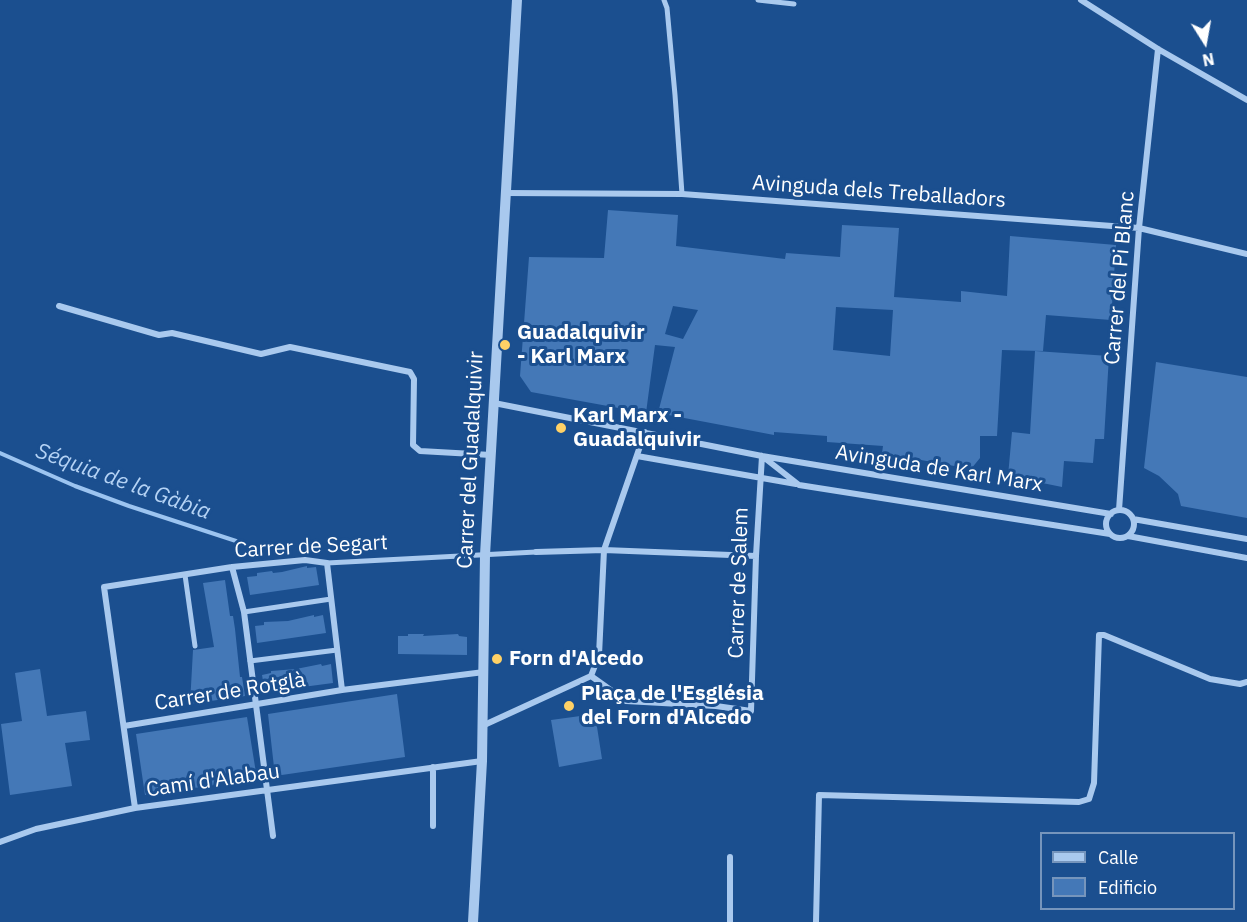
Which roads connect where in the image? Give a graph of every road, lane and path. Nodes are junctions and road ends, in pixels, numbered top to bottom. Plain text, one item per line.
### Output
1 (517, 0) edge
2 (664, 0) edge
3 (758, 0) edge
4 (1081, 0) edge
5 (794, 4) dead end
6 (1158, 49) junction
7 (1247, 100) edge
8 (505, 193) junction
9 (682, 194) junction
10 (1139, 228) junction
11 (1247, 254) edge
12 (59, 306) dead end
13 (494, 403) junction
14 (645, 432) junction
15 (490, 455) junction
16 (637, 456) junction
17 (762, 456) junction
18 (760, 478) junction
19 (799, 484) junction
20 (1119, 510) junction
21 (1111, 514) junction
22 (1133, 519) junction
23 (1110, 534) junction
24 (1128, 536) junction
25 (1247, 539) edge
26 (604, 550) junction
27 (536, 552) joint
28 (484, 555) junction
29 (756, 556) junction
30 (1247, 558) edge
31 (327, 563) junction
32 (232, 567) junction
33 (184, 575) junction
34 (331, 599) junction
35 (244, 612) junction
36 (195, 646) dead end
37 (337, 650) junction
38 (250, 661) junction
39 (484, 672) junction
40 (591, 676) junction
41 (1247, 682) edge
42 (342, 690) junction
43 (255, 704) junction
44 (124, 726) junction
45 (482, 726) junction
46 (482, 761) junction
47 (433, 767) junction
48 (266, 790) junction
49 (135, 808) junction
50 (433, 826) dead end
51 (273, 836) dead end
52 (0, 842) edge
53 (730, 857) dead end
54 (473, 922) edge
55 (730, 922) edge
56 (816, 922) edge

1 - 8 street, Carrer del Guadalquivir
2 - 9 street
3 - 5 street
4 - 6 street
6 - 7 street
6 - 10 street, Carrer del Pi Blanc
8 - 9 street, Avinguda dels Treballadors
8 - 13 street, Carrer del Guadalquivir
9 - 10 street, Avinguda dels Treballadors
10 - 11 street, Avinguda dels Treballadors
10 - 20 street, Carrer del Pi Blanc
12 - 15 street
13 - 14 street, Avinguda de Karl Marx
13 - 15 street, Carrer del Guadalquivir
14 - 16 street
14 - 17 street, Avinguda de Karl Marx
15 - 28 street, Carrer del Guadalquivir
16 - 18 street, Avinguda de Karl Marx
16 - 26 street
17 - 18 street, Carrer de Salem
17 - 19 street, Avinguda de Karl Marx
17 - 21 street, Avinguda de Karl Marx
18 - 19 street, Avinguda de Karl Marx
18 - 29 street, Carrer de Salem
19 - 23 street, Avinguda de Karl Marx
20 - 21 street
20 - 22 street
21 - 23 street
22 - 24 street
22 - 25 street
23 - 24 street
24 - 30 street
26 - 27 street
26 - 29 street
26 - 40 street
27 - 28 street, Carrer de Segart
28 - 31 street, Carrer de Segart
28 - 39 street, Carrer del Guadalquivir
29 - 40 street, Carrer de Salem
31 - 32 street, Carrer de Segart
31 - 34 street
32 - 33 street, Carrer de Segart
32 - 35 street
33 - 36 street
33 - 44 street, Carrer de Segart
34 - 35 street
34 - 37 street
35 - 38 street
37 - 38 street
37 - 42 street
38 - 43 street
39 - 42 street, Carrer de Rotglà
39 - 45 street, Carrer del Guadalquivir
40 - 45 street
41 - 56 street
42 - 43 street, Carrer de Rotglà
43 - 44 street, Carrer de Rotglà
43 - 48 street
44 - 49 street
45 - 46 street, Carrer del Guadalquivir
46 - 47 street, Camí d'Alabau
46 - 54 street, Carrer del Guadalquivir
47 - 48 street, Camí d'Alabau
47 - 50 street
48 - 49 street, Camí d'Alabau
48 - 51 street
49 - 52 street, Camí d'Alabau
53 - 55 street

